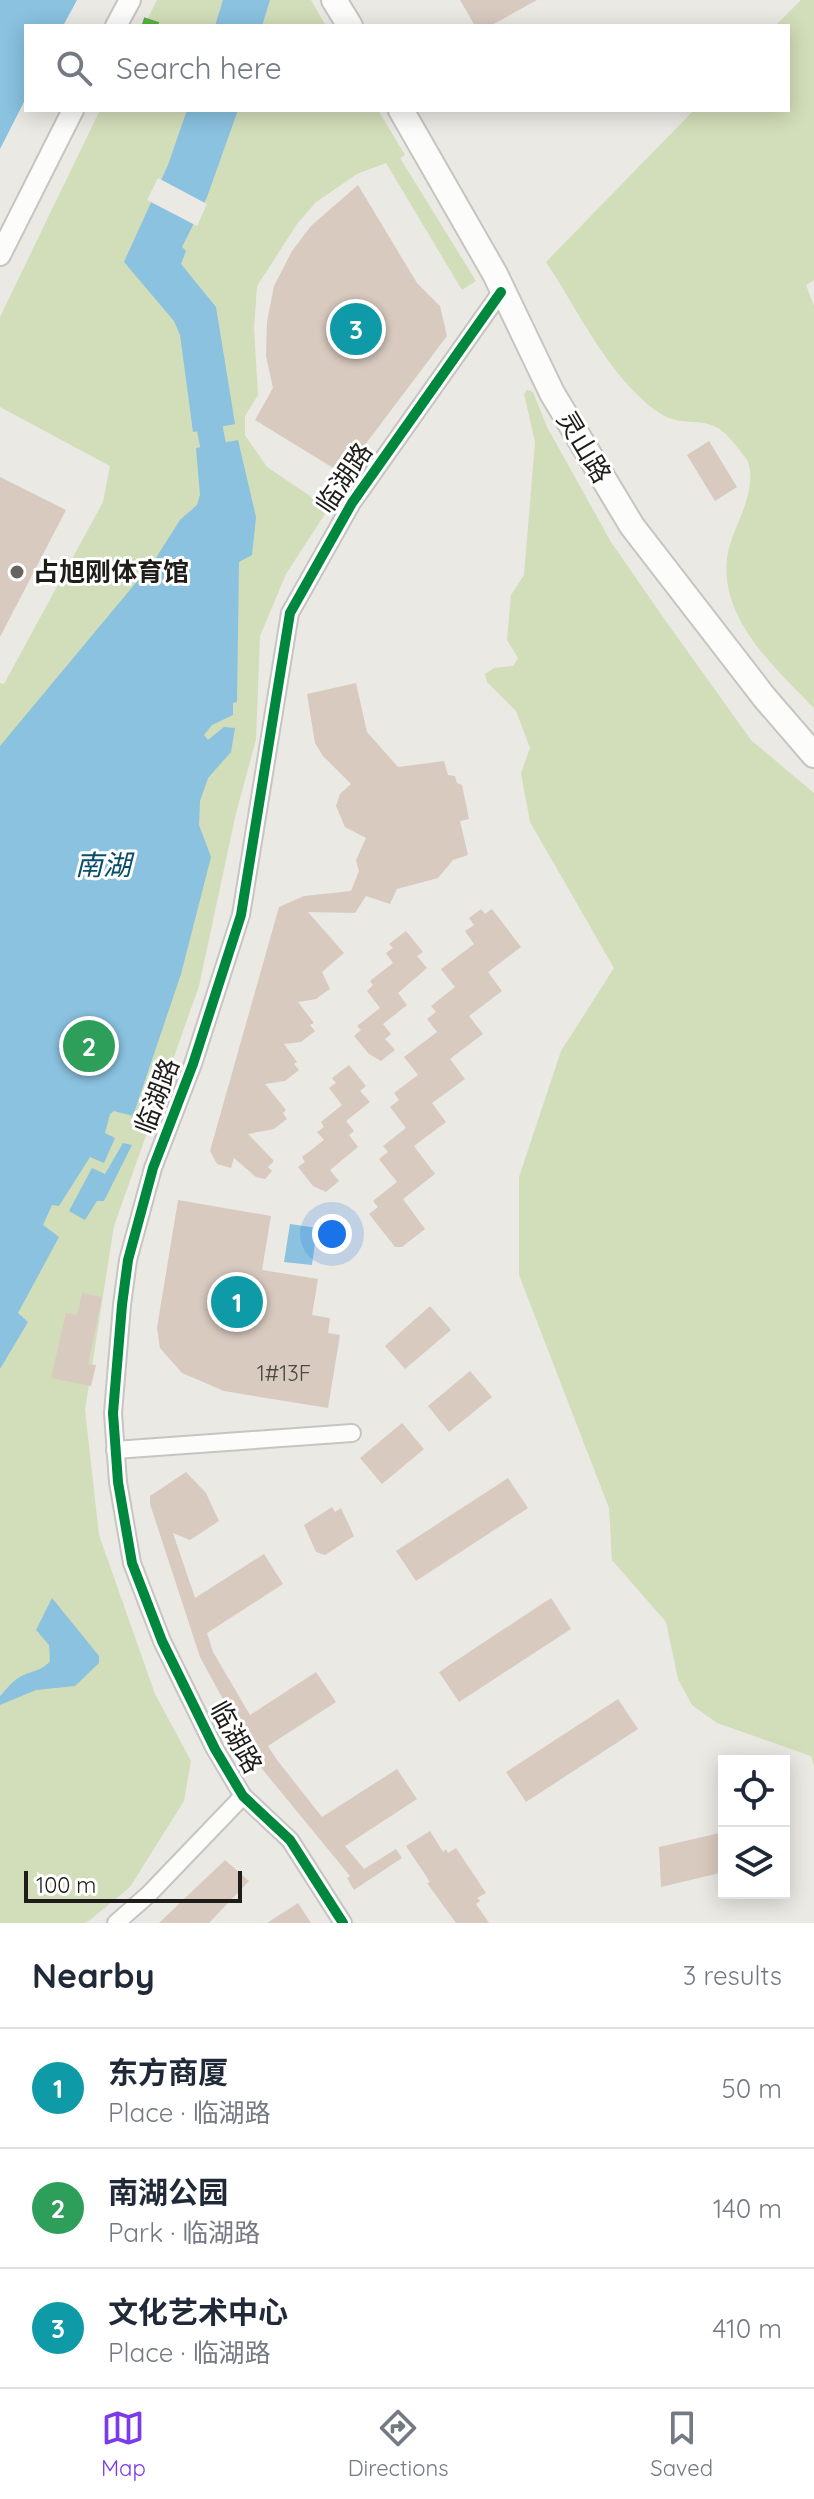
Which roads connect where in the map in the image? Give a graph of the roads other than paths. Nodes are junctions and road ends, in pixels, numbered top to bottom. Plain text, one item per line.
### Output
1 (130, 0) edge
2 (334, 0) edge
3 (117, 24) edge
4 (349, 24) edge
5 (72, 112) edge
6 (402, 112) edge
7 (0, 255) edge
8 (501, 292) junction
9 (814, 755) edge
10 (352, 1433) dead end
11 (115, 1450) junction
12 (243, 1796) junction
13 (116, 1923) edge
14 (343, 1923) edge

1 - 3 main road
2 - 4 highway
5 - 7 main road
6 - 8 highway, 灵山路
8 - 9 highway, 灵山路
8 - 11 street, 临湖路
10 - 11 street
11 - 12 street, 临湖路
12 - 13 street
12 - 14 street, 临湖路

